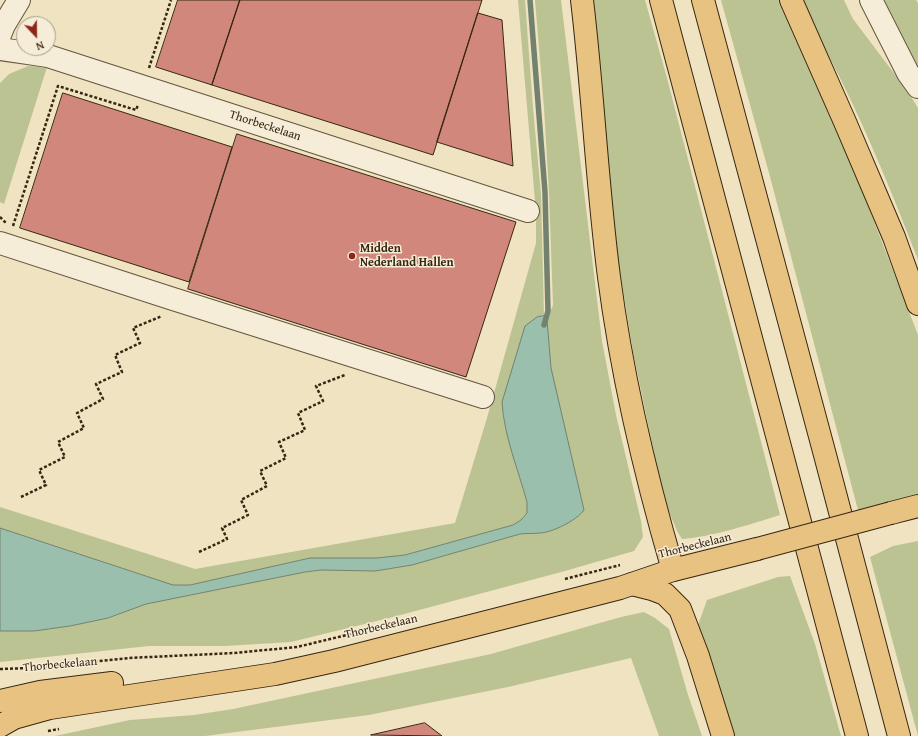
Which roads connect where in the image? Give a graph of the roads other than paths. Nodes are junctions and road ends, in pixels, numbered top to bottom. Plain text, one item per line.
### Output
1 (19, 0) edge
2 (582, 0) edge
3 (661, 0) edge
4 (703, 0) edge
5 (791, 0) edge
6 (872, 0) edge
7 (0, 35) edge
8 (0, 48) edge
9 (918, 87) edge
10 (528, 211) dead end
11 (6, 236) edge
12 (918, 304) edge
13 (483, 397) dead end
14 (918, 506) edge
15 (673, 570) junction
16 (632, 584) junction
17 (0, 689) edge
18 (40, 692) junction
19 (0, 701) edge
20 (0, 726) edge
21 (723, 736) edge
22 (857, 736) edge
23 (899, 736) edge

1 - 7 street
2 - 15 main road
3 - 22 main road
4 - 23 main road
5 - 12 main road
6 - 9 street
8 - 10 street, Thorbeckelaan
11 - 13 street
14 - 15 main road, Thorbeckelaan, bridge
15 - 16 main road, Thorbeckelaan
15 - 18 main road, Thorbeckelaan
16 - 20 main road, Thorbeckelaan
16 - 21 main road
17 - 18 main road, Thorbeckelaan
18 - 19 main road, Thorbeckelaan

